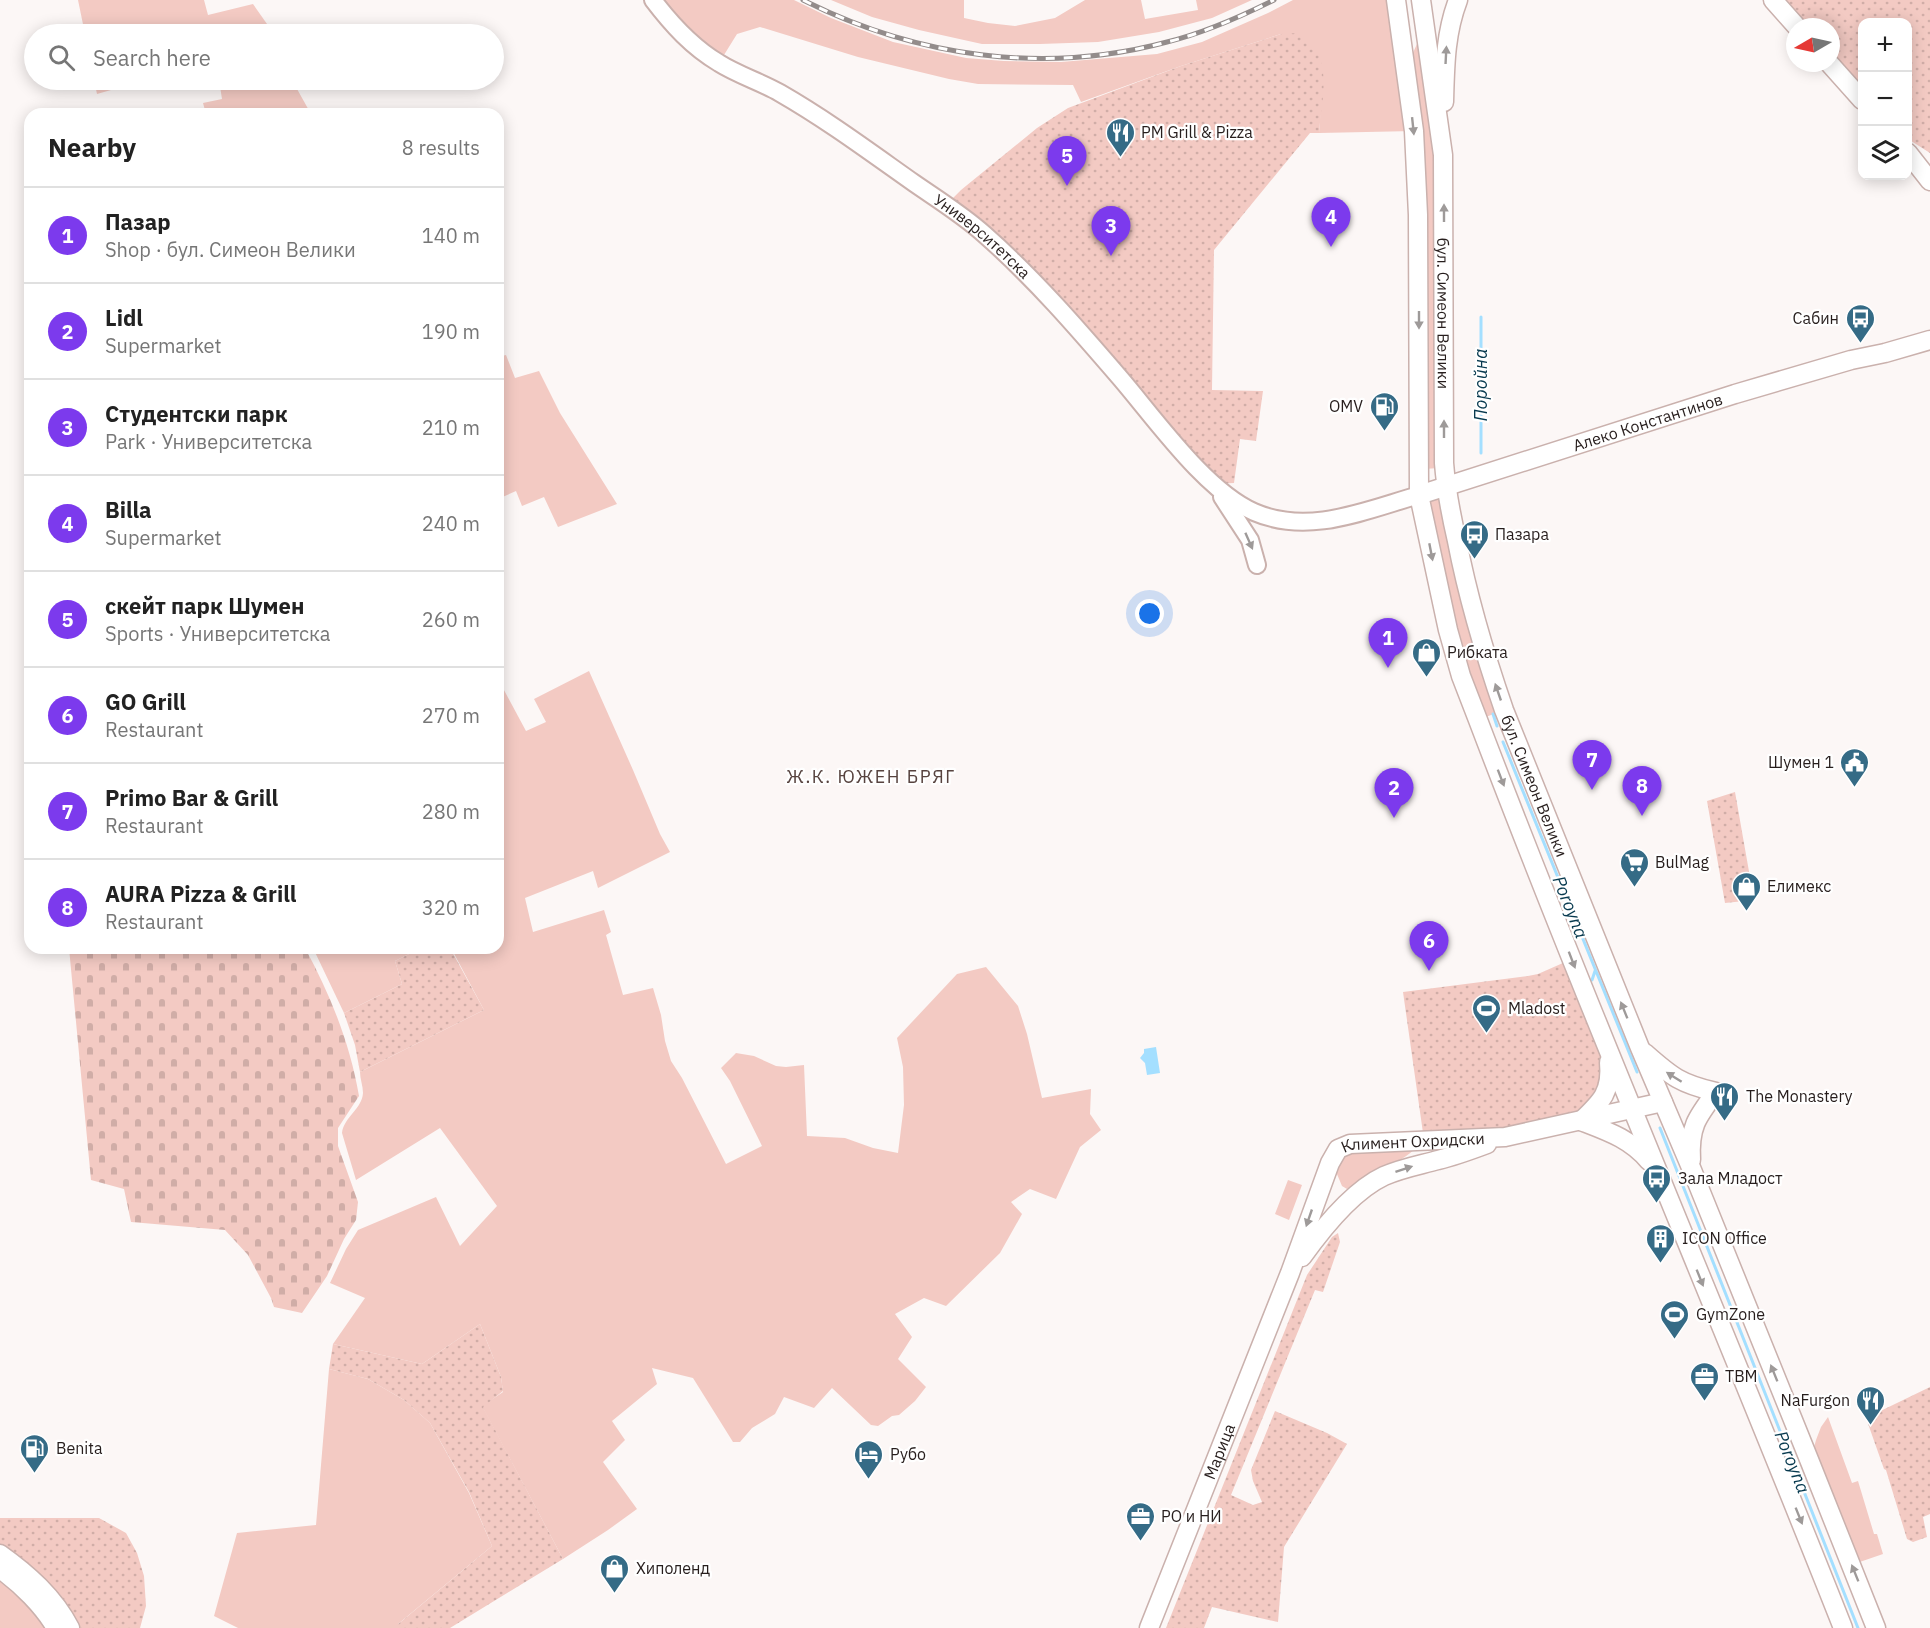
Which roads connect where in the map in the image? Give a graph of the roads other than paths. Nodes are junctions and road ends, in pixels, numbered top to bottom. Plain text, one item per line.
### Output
1 (653, 0) edge
2 (1437, 0) edge
3 (1458, 0) edge
4 (1773, 0) edge
5 (1396, 2) edge
6 (1422, 8) edge
7 (1789, 18) edge
8 (1406, 68) junction
9 (1837, 72) edge
10 (1858, 95) edge
11 (1912, 150) edge
12 (1443, 155) junction
13 (1912, 158) edge
14 (1930, 164) edge
15 (1930, 181) edge
16 (1930, 329) edge
17 (1930, 340) edge
18 (1851, 360) junction
19 (1213, 484) junction
20 (1446, 488) junction
21 (1419, 495) junction
22 (1257, 565) dead end
23 (1607, 1048) junction
24 (1640, 1048) junction
25 (1663, 1102) junction
26 (1632, 1110) junction
27 (1581, 1121) junction
28 (1505, 1137) junction
29 (1330, 1164) joint
30 (1656, 1169) junction
31 (1692, 1170) junction
32 (1353, 1198) joint
33 (1290, 1273) junction
34 (0, 1554) edge
35 (0, 1569) edge
36 (56, 1628) edge
37 (70, 1628) edge
38 (1149, 1628) edge
39 (1843, 1628) edge
40 (1876, 1628) edge

1 - 19 street, Университетска
2 - 6 main road
3 - 6 main road
12 -> 3 main road
4 - 7 main road
5 - 6 main road
5 - 8 main road, бул. Симеон Велики
6 - 8 main road
6 - 12 main road, бул. Симеон Велики
8 -> 21 main road, бул. Симеон Велики
9 - 10 main road
11 - 14 main road
20 -> 12 main road, бул. Симеон Велики
13 - 15 main road
16 - 18 main road, Алеко Константинов
17 - 18 main road, Алеко Константинов
18 - 20 main road, Алеко Константинов
19 - 21 street, Университетска
19 -> 22 street
20 - 21 main road, Алеко Константинов
24 -> 20 main road, бул. Симеон Велики
21 -> 23 main road, бул. Симеон Велики
23 - 26 main road, бул. Симеон Велики
23 - 27 main road
24 - 25 main road, бул. Симеон Велики
31 -> 24 main road
25 - 26 main road, Климент Охридски
25 - 31 main road, бул. Симеон Велики
26 - 27 main road, Климент Охридски
26 - 30 main road, бул. Симеон Велики
27 - 28 main road, Климент Охридски
27 - 30 main road
28 - 29 main road, Климент Охридски
32 -> 28 main road, Климент Охридски
29 -> 33 main road, Марица
30 -> 39 main road, бул. Симеон Велики
40 -> 31 main road, бул. Симеон Велики
32 - 33 main road, Марица
33 - 38 main road, Марица
34 - 37 main road
35 - 36 main road

